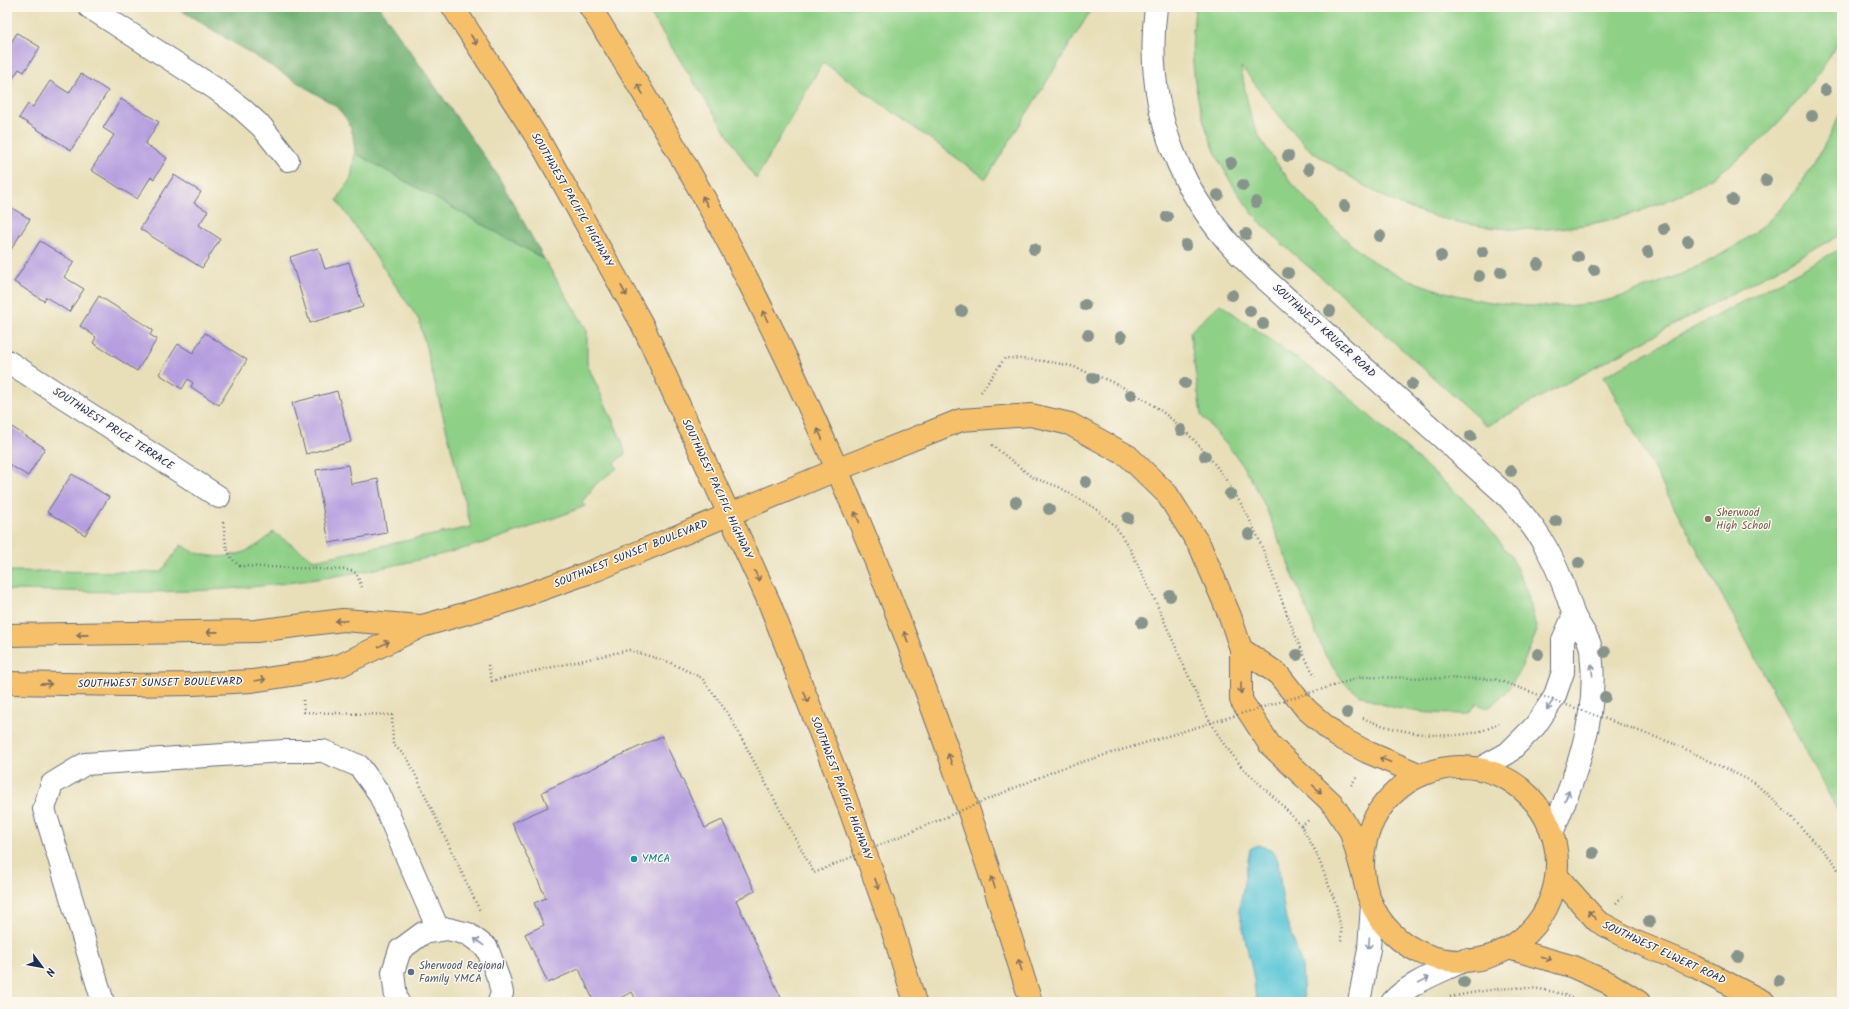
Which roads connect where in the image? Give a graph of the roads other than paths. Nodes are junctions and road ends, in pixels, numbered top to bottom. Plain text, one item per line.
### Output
1 (89, 7) edge
2 (453, 7) edge
3 (590, 7) edge
4 (1156, 7) edge
5 (288, 160) dead end
6 (7, 362) edge
7 (836, 470) junction
8 (219, 497) road end
9 (730, 515) junction
10 (1574, 615) junction
11 (422, 626) junction
12 (7, 635) edge
13 (1241, 649) junction
14 (7, 684) edge
15 (1481, 768) junction
16 (1421, 774) junction
17 (1552, 833) junction
18 (1556, 876) junction
19 (1364, 878) junction
20 (1372, 904) junction
21 (438, 929) junction
22 (1508, 948) junction
23 (1465, 960) junction
24 (103, 1002) edge
25 (398, 1002) edge
26 (499, 1002) edge
27 (915, 1002) edge
28 (1031, 1002) edge
29 (1359, 1002) edge
30 (1392, 1002) edge
31 (1640, 1002) edge
32 (1764, 1002) edge

1 - 5 street
2 -> 9 main road, SOUTHWEST PACIFIC HIGHWAY
7 -> 3 main road
4 - 10 street, SOUTHWEST KRUGER ROAD
6 - 8 street, SOUTHWEST PRICE TERRACE
7 - 9 main road, SOUTHWEST SUNSET BOULEVARD
7 - 13 main road
28 -> 7 main road
9 - 11 main road, SOUTHWEST SUNSET BOULEVARD
9 -> 27 main road, SOUTHWEST PACIFIC HIGHWAY
10 -> 15 street
17 -> 10 street, SOUTHWEST KRUGER ROAD
11 -> 12 main road, SOUTHWEST SUNSET BOULEVARD
14 -> 11 main road, SOUTHWEST SUNSET BOULEVARD
16 -> 13 main road
13 -> 19 main road
15 - 16 main road
15 - 17 main road
16 - 19 main road
17 - 18 main road
18 - 22 main road
32 -> 18 main road, SOUTHWEST ELWERT ROAD
19 - 20 main road
20 - 23 main road
20 -> 29 street
21 - 24 street
21 - 25 street
26 -> 21 street
22 - 23 main road
22 -> 31 main road
30 -> 23 street

